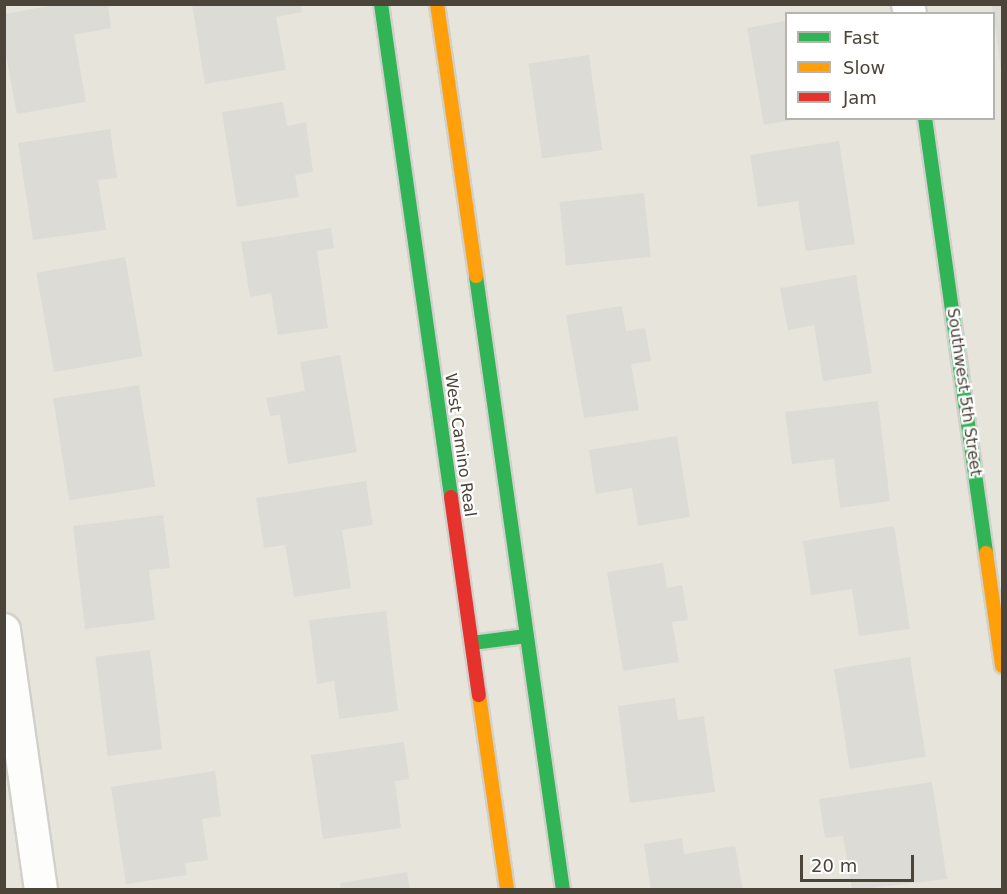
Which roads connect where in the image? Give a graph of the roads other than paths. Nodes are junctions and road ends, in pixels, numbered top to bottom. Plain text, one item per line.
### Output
1 (381, 4) edge
2 (437, 4) edge
3 (925, 120) edge
4 (4, 630) edge
5 (527, 636) junction
6 (472, 643) junction
7 (1002, 666) edge
8 (41, 890) edge
9 (507, 890) edge
10 (563, 890) edge

1 - 6 street, West Camino Real
2 - 5 street
3 - 7 street, Southwest 5th Street
4 - 8 street
5 - 6 street
5 - 10 street
6 - 9 street, West Camino Real

